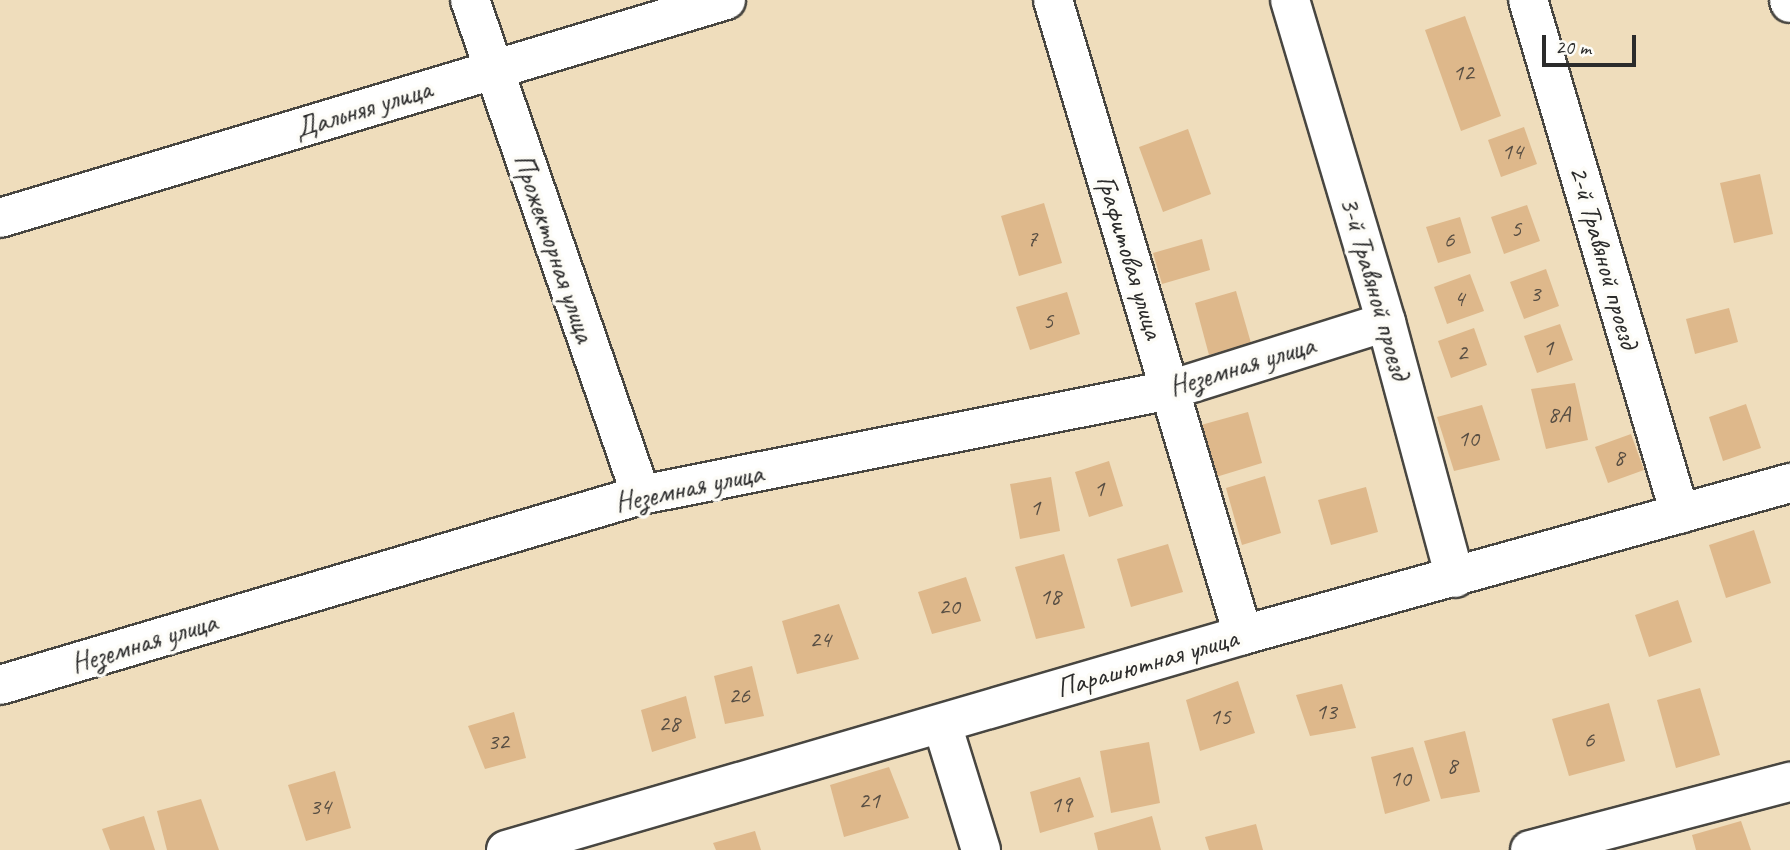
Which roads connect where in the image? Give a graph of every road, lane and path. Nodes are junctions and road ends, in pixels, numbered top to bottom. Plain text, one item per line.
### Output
1 (470, 0) edge
2 (726, 0) edge
3 (1053, 0) edge
4 (1290, 0) edge
5 (1528, 0) edge
6 (492, 71) junction
7 (0, 218) edge
8 (1386, 322) junction
9 (1170, 390) junction
10 (1790, 483) edge
11 (641, 495) junction
12 (1680, 514) junction
13 (1455, 578) junction
14 (1242, 635) junction
15 (0, 685) edge
16 (942, 724) junction
17 (1790, 782) edge
18 (506, 850) edge
19 (981, 850) edge
20 (1530, 850) edge

1 - 6 street, Прожекторная улица
2 - 6 street, Дальняя улица
3 - 9 street, Графитовая улица
4 - 8 street, 3-й Травяной проезд
5 - 12 street, 2-й Травяной проезд
6 - 7 street, Дальняя улица
6 - 11 street, Прожекторная улица
8 - 9 street, Неземная улица
8 - 13 street, 3-й Травяной проезд
9 - 11 street, Неземная улица
9 - 14 street, Графитовая улица
10 - 12 street, Парашютная улица
11 - 15 street, Неземная улица
12 - 13 street, Парашютная улица
13 - 14 street, Парашютная улица
14 - 16 street, Парашютная улица
16 - 18 street, Парашютная улица
16 - 19 street
17 - 20 street

